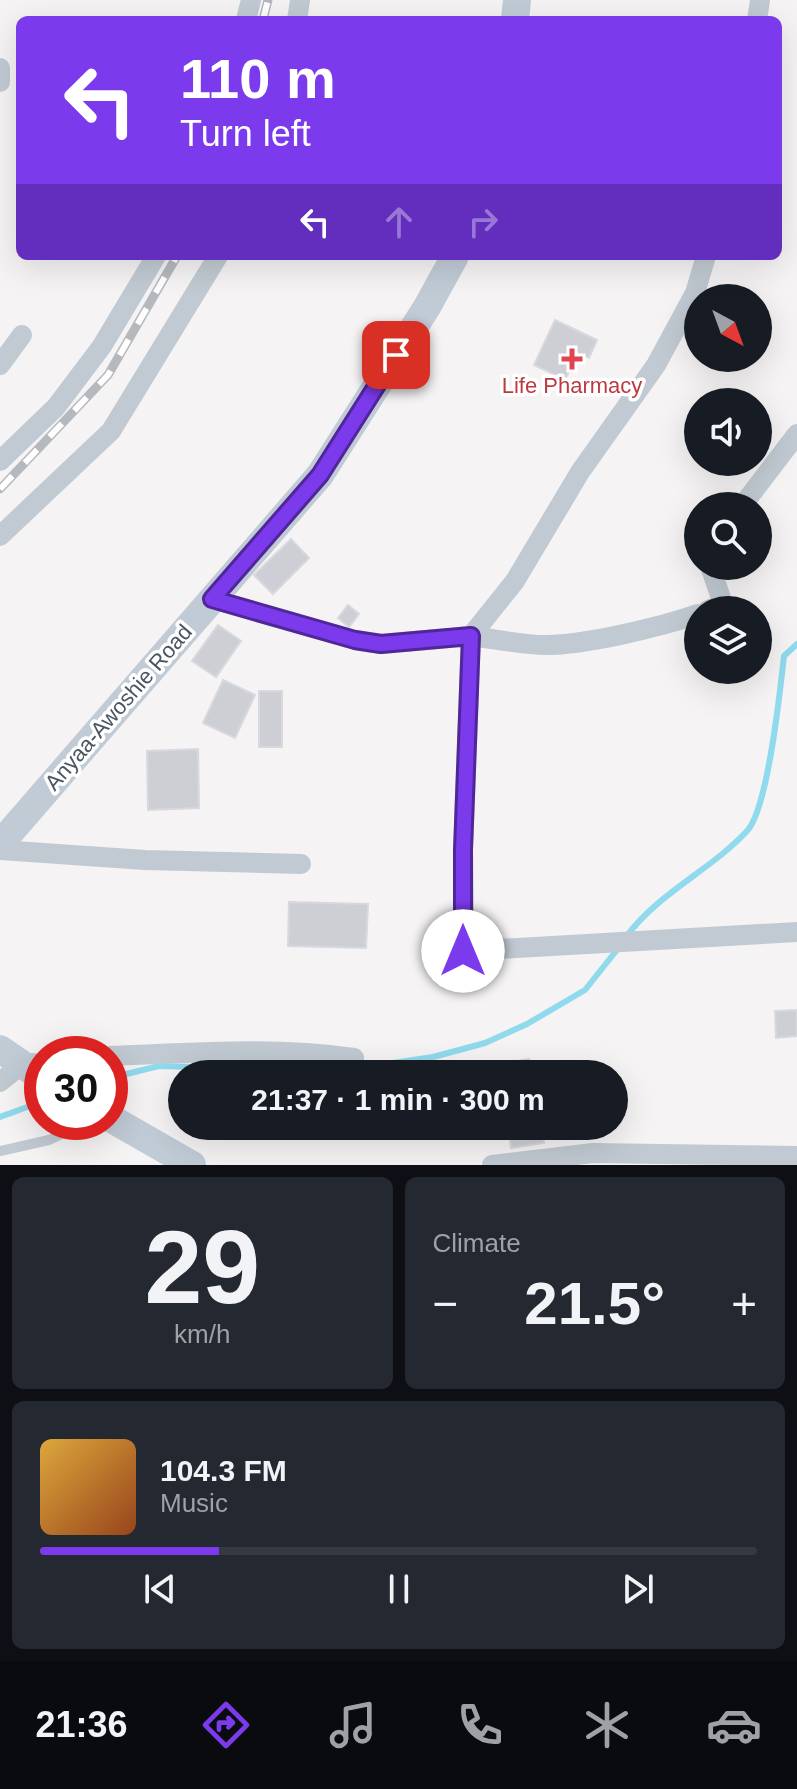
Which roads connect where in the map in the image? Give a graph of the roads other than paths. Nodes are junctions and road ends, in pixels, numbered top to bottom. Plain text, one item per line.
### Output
1 (0, 68) edge
2 (0, 82) edge
3 (154, 260) edge
4 (216, 260) edge
5 (453, 260) edge
6 (705, 260) edge
7 (22, 335) dead end
8 (0, 365) edge
9 (797, 434) edge
10 (0, 461) edge
11 (753, 492) edge
12 (0, 536) edge
13 (212, 599) junction
14 (684, 619) edge
15 (471, 636) junction
16 (0, 847) edge
17 (301, 864) dead end
18 (797, 932) edge
19 (463, 951) junction
20 (465, 979) dead end
21 (128, 1055) edge
22 (354, 1058) dead end
23 (128, 1129) edge
24 (49, 1140) edge
25 (0, 1151) edge
26 (797, 1156) edge
27 (179, 1162) edge
28 (492, 1165) edge

1 - 2 street
3 - 10 street
4 - 12 street
5 - 13 street, Anyaa-Awoshie Road
6 - 15 street
7 - 8 street
9 - 11 street
13 - 15 street
13 - 16 street, Anyaa-Awoshie Road
14 - 15 street
15 - 19 street
16 - 17 street
18 - 19 street
19 - 20 street
21 - 22 street
23 - 27 street
24 - 25 lane
26 - 28 street

